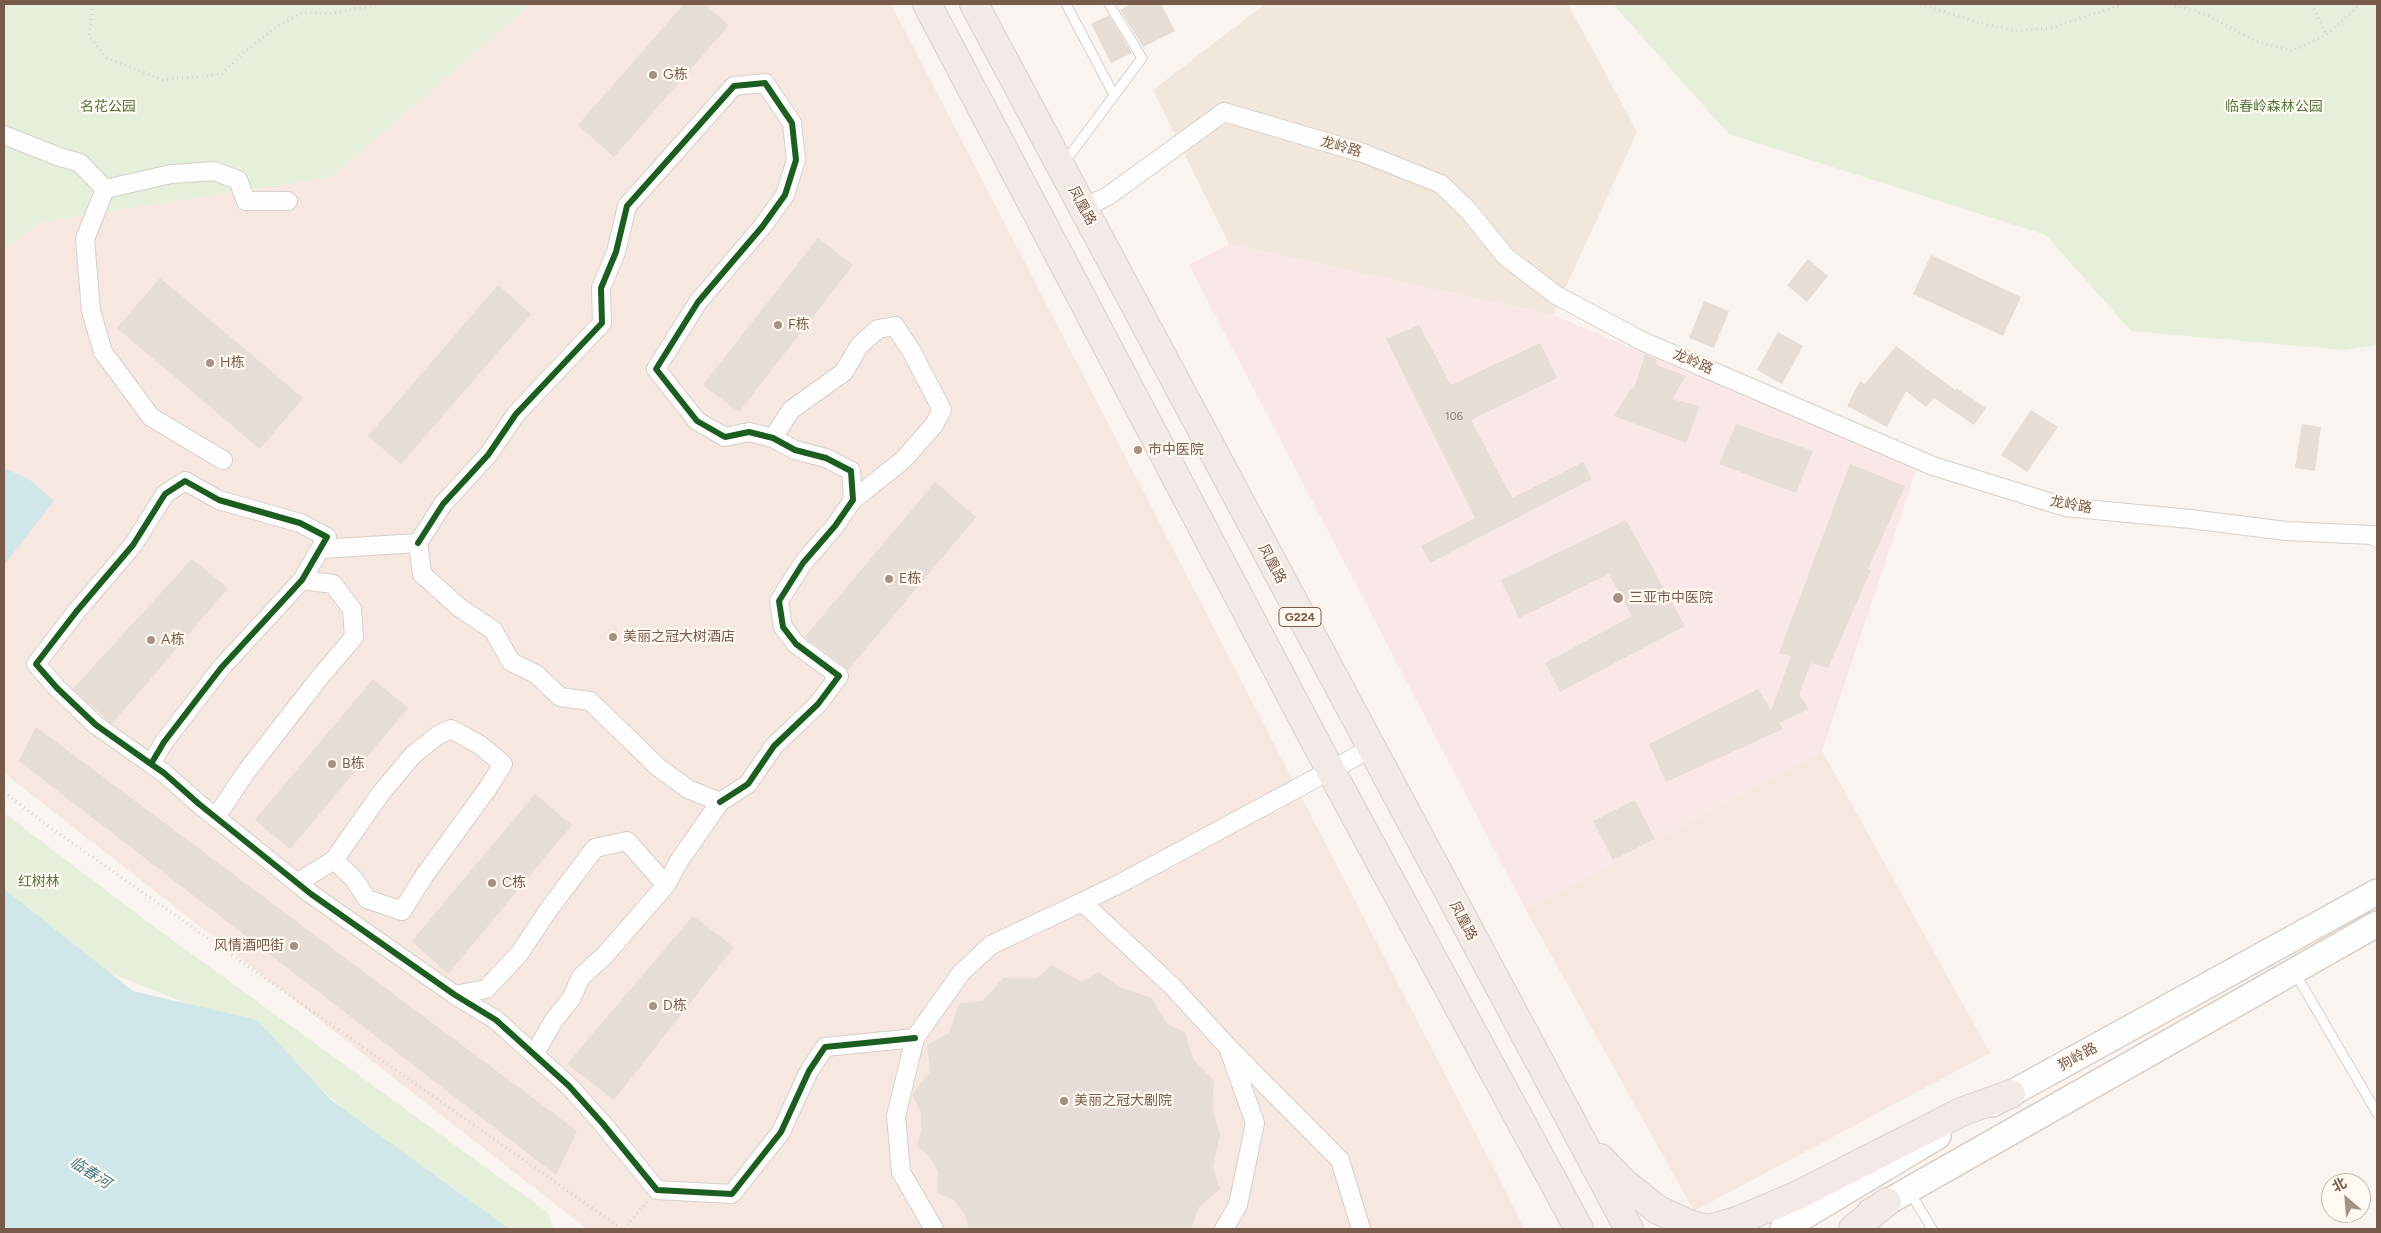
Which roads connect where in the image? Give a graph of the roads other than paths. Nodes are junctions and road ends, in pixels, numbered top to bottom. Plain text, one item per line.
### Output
1 (974, 4) edge
2 (1066, 4) edge
3 (1109, 4) edge
4 (935, 6) edge
5 (1114, 95) junction
6 (4, 135) edge
7 (1061, 167) junction
8 (105, 189) junction
9 (288, 201) dead end
10 (1083, 208) junction
11 (773, 438) junction
12 (223, 460) dead end
13 (853, 500) junction
14 (2377, 538) edge
15 (418, 543) junction
16 (320, 548) junction
17 (302, 580) junction
18 (1370, 749) junction
19 (151, 764) junction
20 (1331, 771) junction
21 (720, 802) junction
22 (216, 818) junction
23 (334, 860) junction
24 (297, 883) junction
25 (666, 885) junction
26 (2377, 892) edge
27 (1082, 902) junction
28 (2377, 924) edge
29 (2294, 972) junction
30 (455, 995) junction
31 (915, 1038) junction
32 (1228, 1047) junction
33 (535, 1053) junction
34 (2011, 1094) junction
35 (2377, 1113) edge
36 (1568, 1114) junction
37 (1898, 1196) junction
38 (1574, 1224) edge
39 (934, 1229) edge
40 (1224, 1229) edge
41 (1361, 1229) edge
42 (1629, 1229) edge
43 (1783, 1229) edge
44 (1842, 1229) edge
45 (1853, 1229) edge
46 (1932, 1229) edge

1 - 7 highway, 凤凰路 / G224
2 - 5 lane
3 - 5 lane
4 - 20 highway
5 - 7 lane
6 - 8 street
7 - 10 highway, 凤凰路 / G224
8 - 9 street
8 - 12 street
10 - 14 street, 龙岭路
10 - 18 highway, 凤凰路 / G224
11 - 13 street
11 - 13 street
11 - 15 street
13 - 21 street
15 - 16 street
15 - 21 street
16 - 17 street
16 - 19 street
17 - 19 street
17 - 22 street
18 - 20 street
18 - 36 highway, 凤凰路 / G224
19 - 22 street
20 - 27 street
20 - 38 highway
21 - 25 street
22 - 24 street
23 - 23 street
23 - 24 street
24 - 30 street
25 - 30 street
25 - 33 street
26 - 34 main road, 狗岭路
27 - 31 street
27 - 32 street
28 - 29 main road
29 - 35 lane
29 - 37 main road
30 - 33 street
31 - 33 street
31 - 39 street
32 - 40 street
32 - 41 street
34 - 36 highway
34 - 43 main road, 狗岭路
36 - 42 highway, 凤凰路 / G224
37 - 44 main road
37 - 45 highway
37 - 46 lane

